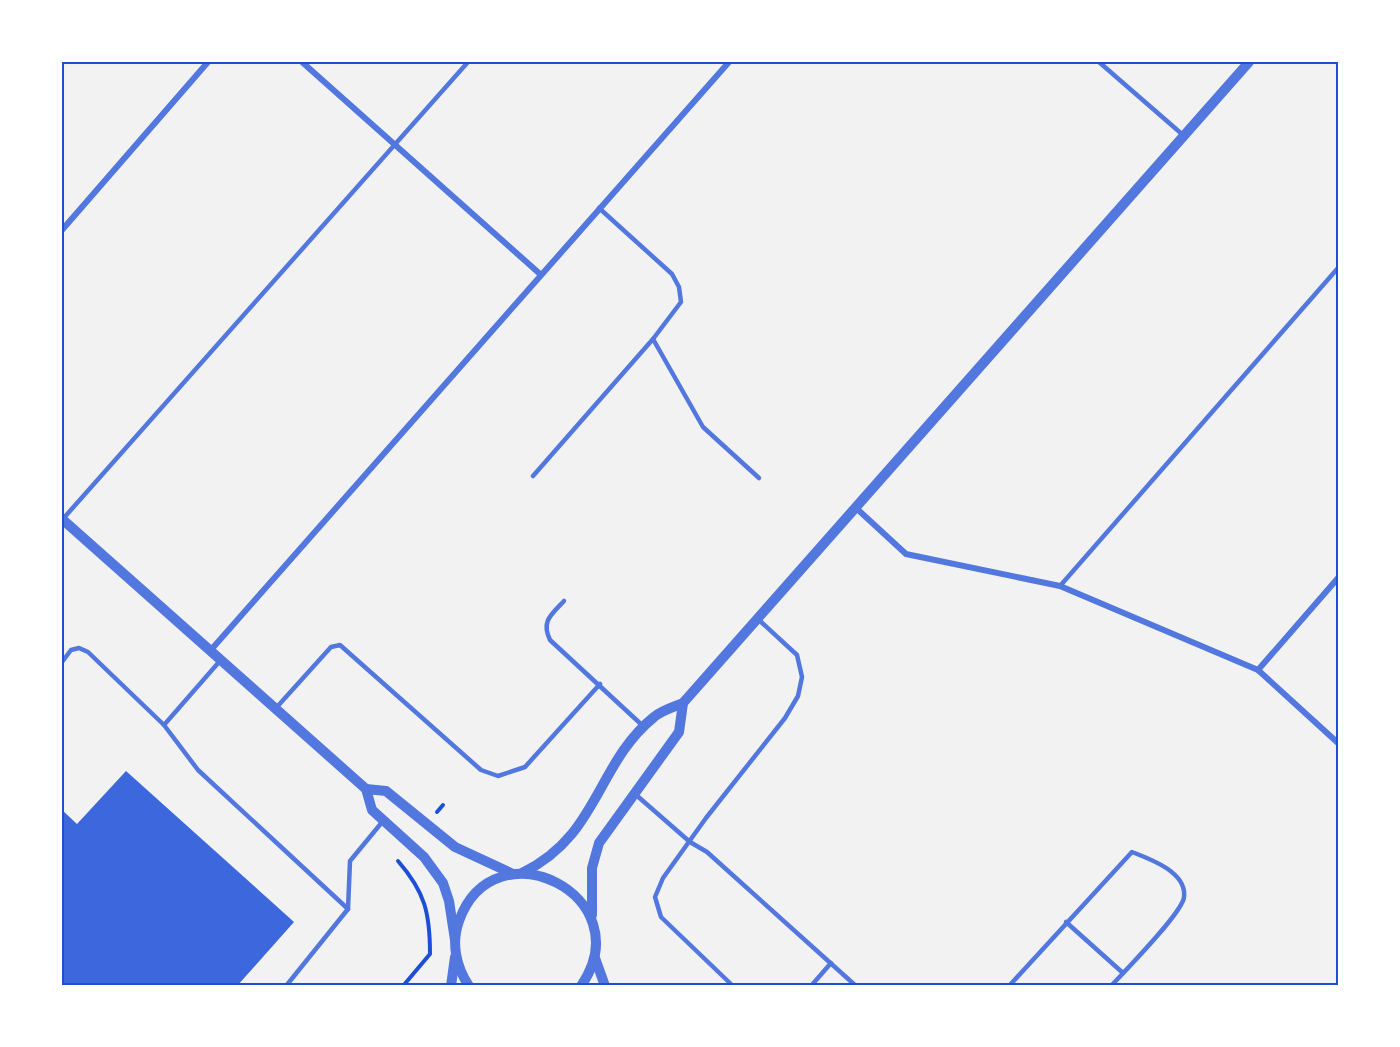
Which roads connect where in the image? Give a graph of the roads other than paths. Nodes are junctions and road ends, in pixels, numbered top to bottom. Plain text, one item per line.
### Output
1 (208, 62) edge
2 (302, 62) edge
3 (468, 62) edge
4 (729, 62) edge
5 (1099, 62) edge
6 (1249, 62) edge
7 (1183, 135) junction
8 (395, 145) junction
9 (599, 208) junction
10 (62, 230) edge
11 (1338, 268) edge
12 (540, 274) junction
13 (652, 339) junction
14 (533, 476) dead end
15 (759, 478) dead end
16 (855, 507) junction
17 (62, 520) edge
18 (1338, 578) edge
19 (1060, 586) junction
20 (564, 601) dead end
21 (757, 618) junction
22 (209, 652) junction
23 (62, 662) edge
24 (219, 662) junction
25 (1258, 670) junction
26 (600, 684) junction
27 (683, 703) junction
28 (274, 710) junction
29 (164, 725) junction
30 (644, 727) junction
31 (1338, 742) edge
32 (366, 789) junction
33 (633, 792) junction
34 (384, 820) junction
35 (690, 842) junction
36 (518, 874) junction
37 (348, 909) junction
38 (1066, 922) junction
39 (593, 927) junction
40 (455, 945) junction
41 (595, 949) junction
42 (831, 963) junction
43 (1123, 972) junction
44 (286, 986) edge
45 (451, 986) edge
46 (469, 986) edge
47 (581, 986) edge
48 (606, 986) edge
49 (733, 986) edge
50 (811, 986) edge
51 (856, 986) edge
52 (1009, 986) edge
53 (1111, 986) edge

1 - 10 street
2 - 8 street
3 - 8 lane
4 - 9 street
5 - 7 lane
6 - 7 street
7 - 16 street
8 - 12 street
8 - 17 lane
9 - 12 street
9 - 13 lane
11 - 19 lane
12 - 22 street
13 - 14 lane
13 - 15 lane
16 - 19 street
16 - 21 street
17 - 22 street
18 - 25 street
19 - 25 street
20 - 26 lane
21 - 27 street
21 - 35 lane
22 - 24 street
23 - 29 lane
24 - 28 street
24 - 29 lane
25 - 31 street
26 - 28 lane
26 - 30 lane
27 - 30 street
27 - 33 street
28 - 32 street
29 - 37 lane
30 - 36 street
32 - 34 street
32 - 36 street
33 - 35 lane
33 - 39 street
34 - 37 lane
34 - 40 street
35 - 42 lane
35 - 49 lane
36 - 39 street
36 - 40 street
37 - 44 lane
38 - 43 lane
38 - 43 lane
38 - 52 lane
39 - 41 street
40 - 45 street
40 - 46 street
41 - 47 street
41 - 48 street
42 - 50 lane
42 - 51 lane
43 - 53 lane

